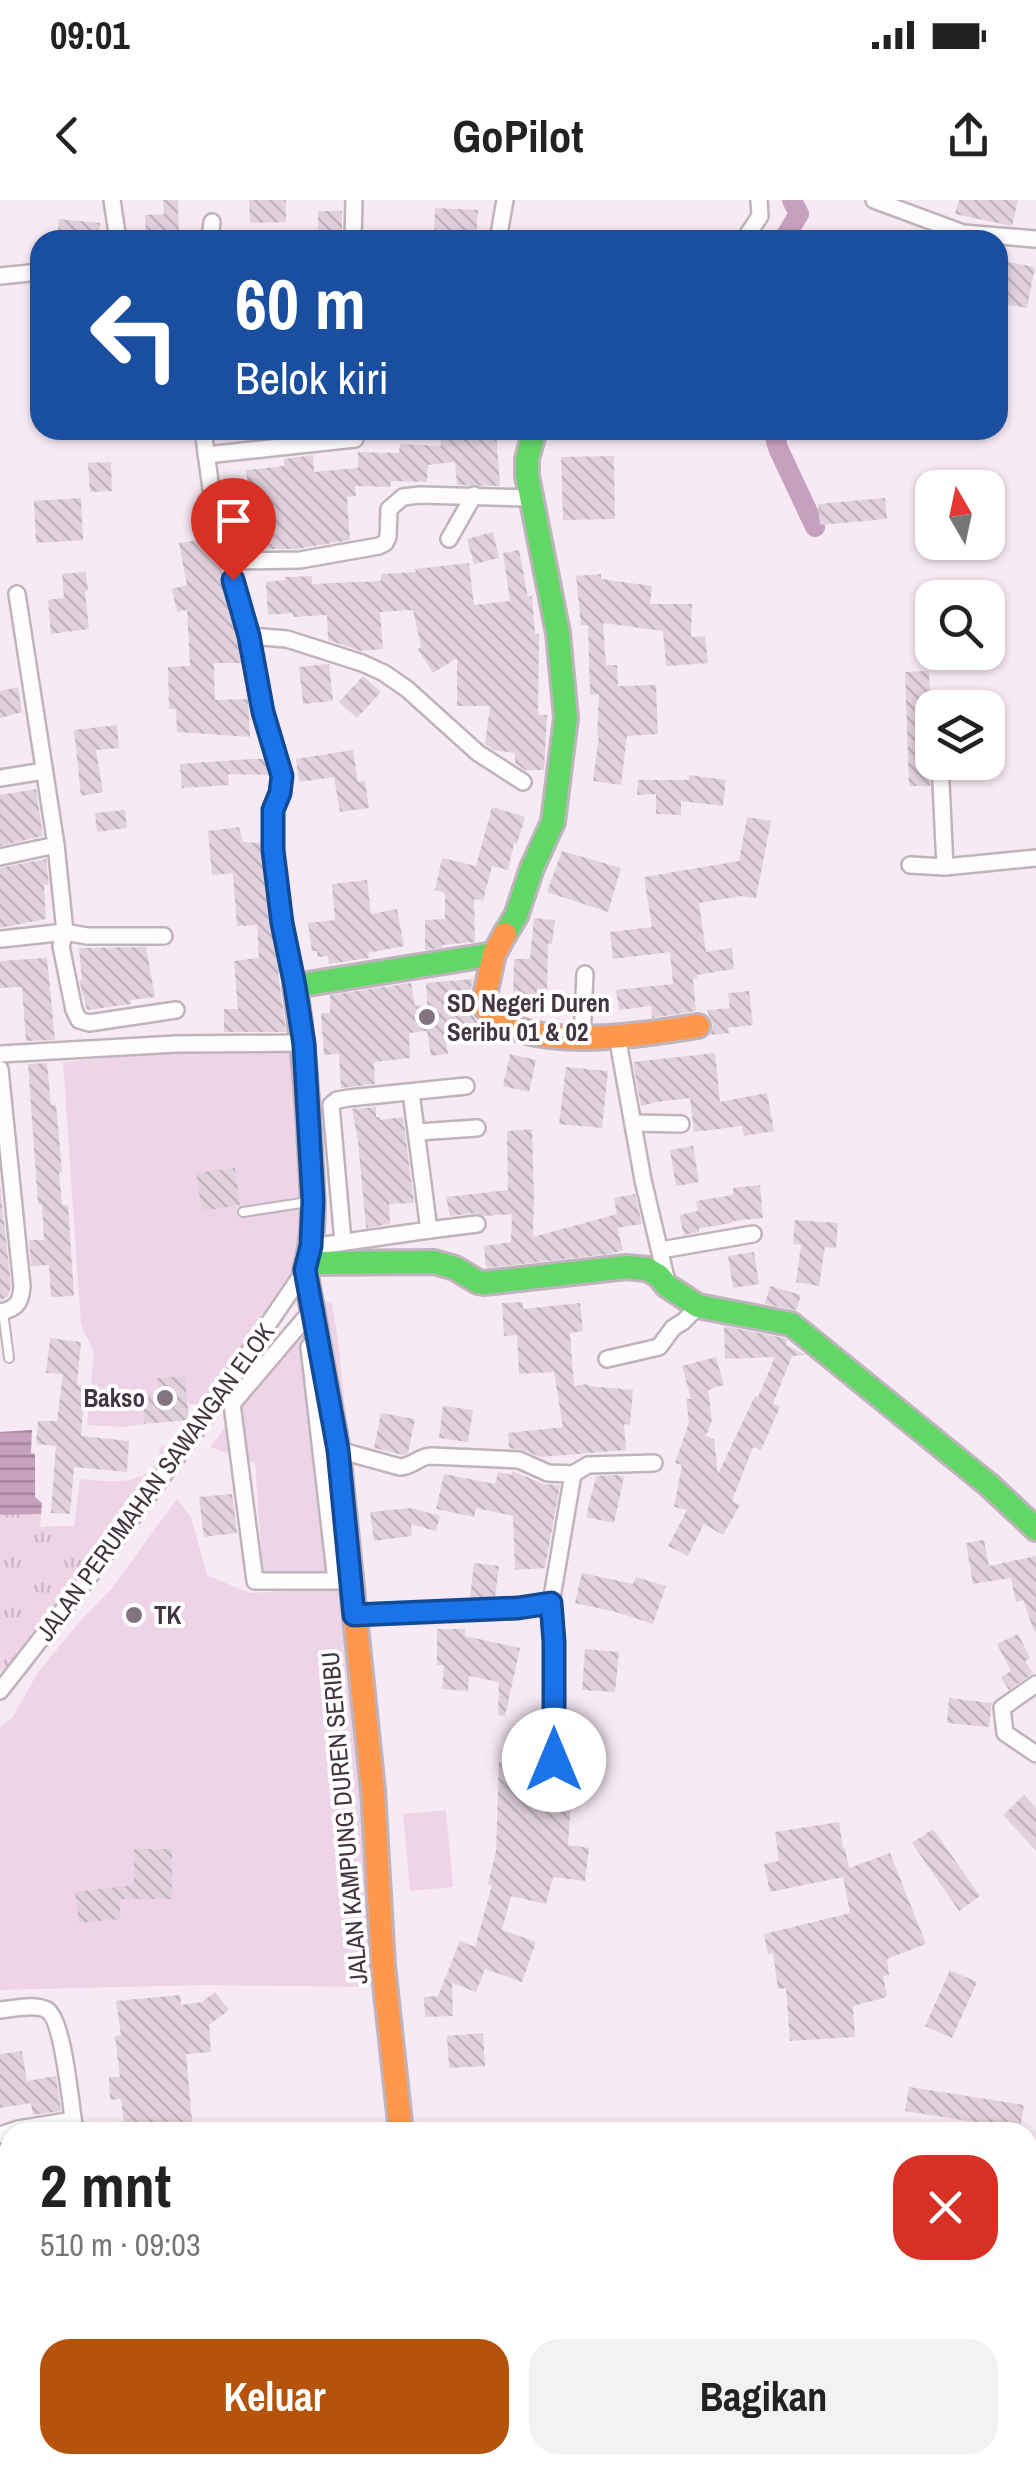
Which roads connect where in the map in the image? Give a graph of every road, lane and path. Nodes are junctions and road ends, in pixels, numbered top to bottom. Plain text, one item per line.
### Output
1 (112, 200) edge
2 (354, 200) edge
3 (505, 200) edge
4 (760, 200) edge
5 (874, 200) edge
6 (212, 222) dead end
7 (116, 230) edge
8 (211, 230) edge
9 (353, 230) edge
10 (500, 230) edge
11 (751, 230) edge
12 (950, 230) edge
13 (1008, 239) edge
14 (1036, 239) edge
15 (30, 273) edge
16 (0, 276) edge
17 (205, 440) edge
18 (346, 440) edge
19 (532, 440) edge
20 (206, 455) junction
21 (474, 496) junction
22 (531, 498) junction
23 (448, 539) dead end
24 (228, 561) junction
25 (16, 594) dead end
26 (249, 636) junction
27 (44, 771) junction
28 (0, 778) edge
29 (942, 780) edge
30 (523, 782) dead end
31 (56, 845) junction
32 (0, 858) edge
33 (1036, 858) edge
34 (910, 865) dead end
35 (954, 866) junction
36 (65, 932) junction
37 (164, 936) dead end
38 (2, 939) edge
39 (494, 954) junction
40 (585, 974) dead end
41 (295, 986) junction
42 (176, 1010) dead end
43 (698, 1026) dead end
44 (618, 1036) junction
45 (582, 1038) junction
46 (304, 1044) junction
47 (0, 1054) edge
48 (0, 1069) edge
49 (466, 1086) dead end
50 (411, 1094) junction
51 (632, 1124) junction
52 (681, 1124) dead end
53 (477, 1128) dead end
54 (418, 1132) junction
55 (313, 1201) junction
56 (243, 1212) dead end
57 (477, 1224) dead end
58 (429, 1230) junction
59 (752, 1234) dead end
60 (343, 1242) junction
61 (661, 1250) junction
62 (305, 1266) junction
63 (668, 1286) junction
64 (698, 1306) junction
65 (2, 1312) edge
66 (306, 1317) junction
67 (9, 1358) dead end
68 (607, 1359) dead end
69 (338, 1450) junction
70 (654, 1463) dead end
71 (573, 1474) junction
72 (1036, 1529) edge
73 (551, 1603) junction
74 (354, 1615) junction
75 (1036, 1684) edge
76 (0, 1691) edge
77 (1036, 1754) edge
78 (554, 1760) dead end
79 (0, 2010) edge
80 (73, 2122) edge
81 (400, 2122) edge

1 - 7 street
2 - 9 street
3 - 10 street
4 - 11 street
5 - 12 street
6 - 8 street
13 - 14 street
15 - 16 street
17 - 20 street
18 - 20 street
19 - 22 street
20 - 24 street
21 - 22 street
21 - 23 street
21 - 24 street
22 - 39 street
24 - 26 street
25 - 27 street
26 - 30 street
26 - 41 street
27 - 28 street
27 - 31 street
29 - 35 street
31 - 32 street
31 - 36 street
33 - 35 street
34 - 35 street
36 - 37 street
36 - 38 street
36 - 42 street
39 - 41 street
39 - 45 street
40 - 45 street
41 - 46 street, JALAN KAMPUNG DUREN SERIBU
43 - 44 street
44 - 45 street
44 - 51 street
46 - 47 street
46 - 55 street, JALAN KAMPUNG DUREN SERIBU
48 - 65 street
49 - 50 street
50 - 54 street
50 - 60 street
51 - 52 street
51 - 61 street
53 - 54 street
54 - 58 street
55 - 56 lane
55 - 62 street, JALAN KAMPUNG DUREN SERIBU
57 - 58 street
58 - 60 street
59 - 61 street
60 - 62 street
61 - 63 street
62 - 63 street
62 - 66 street
62 - 69 street, JALAN KAMPUNG DUREN SERIBU
62 - 76 street, JALAN PERUMAHAN SAWANGAN ELOK
63 - 64 street
64 - 68 street
64 - 72 street
65 - 67 lane
66 - 66 street
69 - 71 street
69 - 74 street, JALAN KAMPUNG DUREN SERIBU
70 - 71 street
71 - 73 street
73 - 74 street
73 - 78 street
74 - 81 street, JALAN KAMPUNG DUREN SERIBU
75 - 77 street
79 - 80 street

